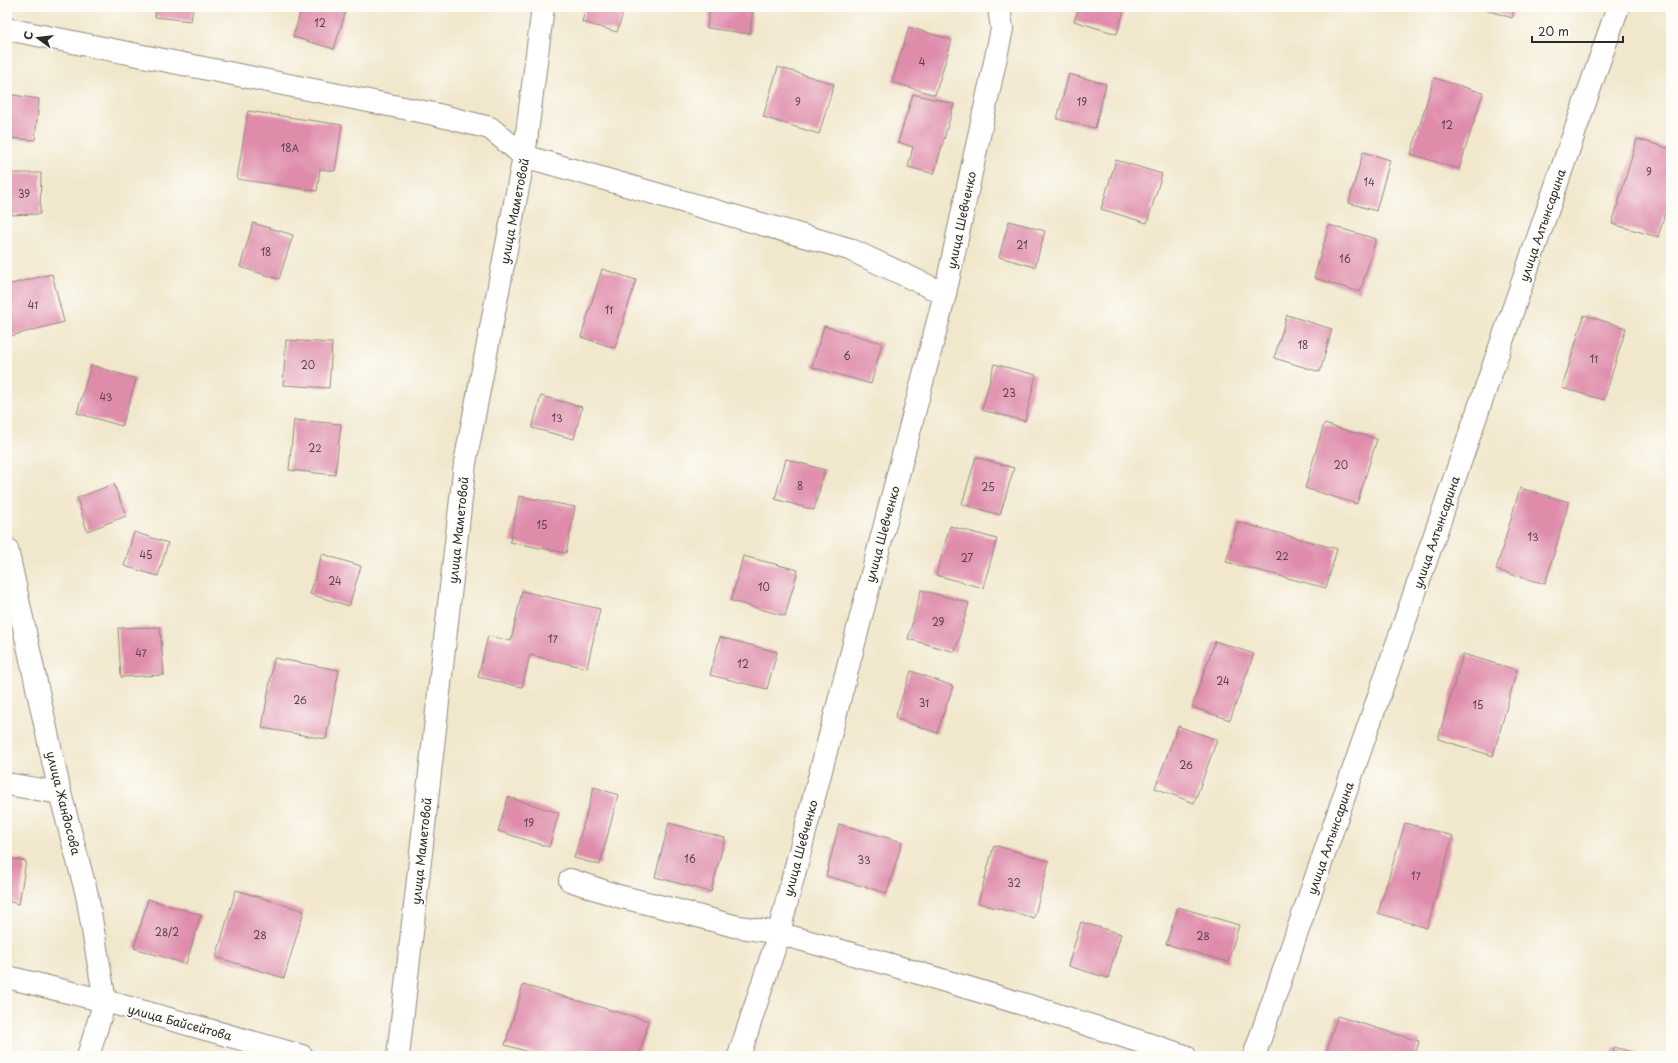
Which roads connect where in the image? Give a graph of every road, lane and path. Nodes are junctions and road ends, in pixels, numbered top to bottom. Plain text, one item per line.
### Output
1 (544, 7) edge
2 (999, 7) edge
3 (1618, 7) edge
4 (7, 29) edge
5 (524, 156) junction
6 (944, 294) junction
7 (7, 548) edge
8 (7, 784) edge
9 (60, 793) junction
10 (570, 880) dead end
11 (778, 934) junction
12 (7, 977) edge
13 (105, 1001) junction
14 (88, 1056) edge
15 (302, 1056) edge
16 (398, 1056) edge
17 (739, 1056) edge
18 (1185, 1056) edge
19 (1254, 1056) edge

1 - 5 street, улица Маметовой
2 - 6 street, улица Шевченко
3 - 19 street, улица Алтынсарина
4 - 5 street
5 - 6 street
5 - 16 street, улица Маметовой
6 - 11 street, улица Шевченко
7 - 9 street, улица Жандосова
8 - 9 street
9 - 13 street, улица Жандосова
10 - 11 street
11 - 17 street, улица Шевченко
11 - 18 street
12 - 13 street, улица Байсейтова
13 - 14 street, улица Жандосова
13 - 15 street, улица Байсейтова

